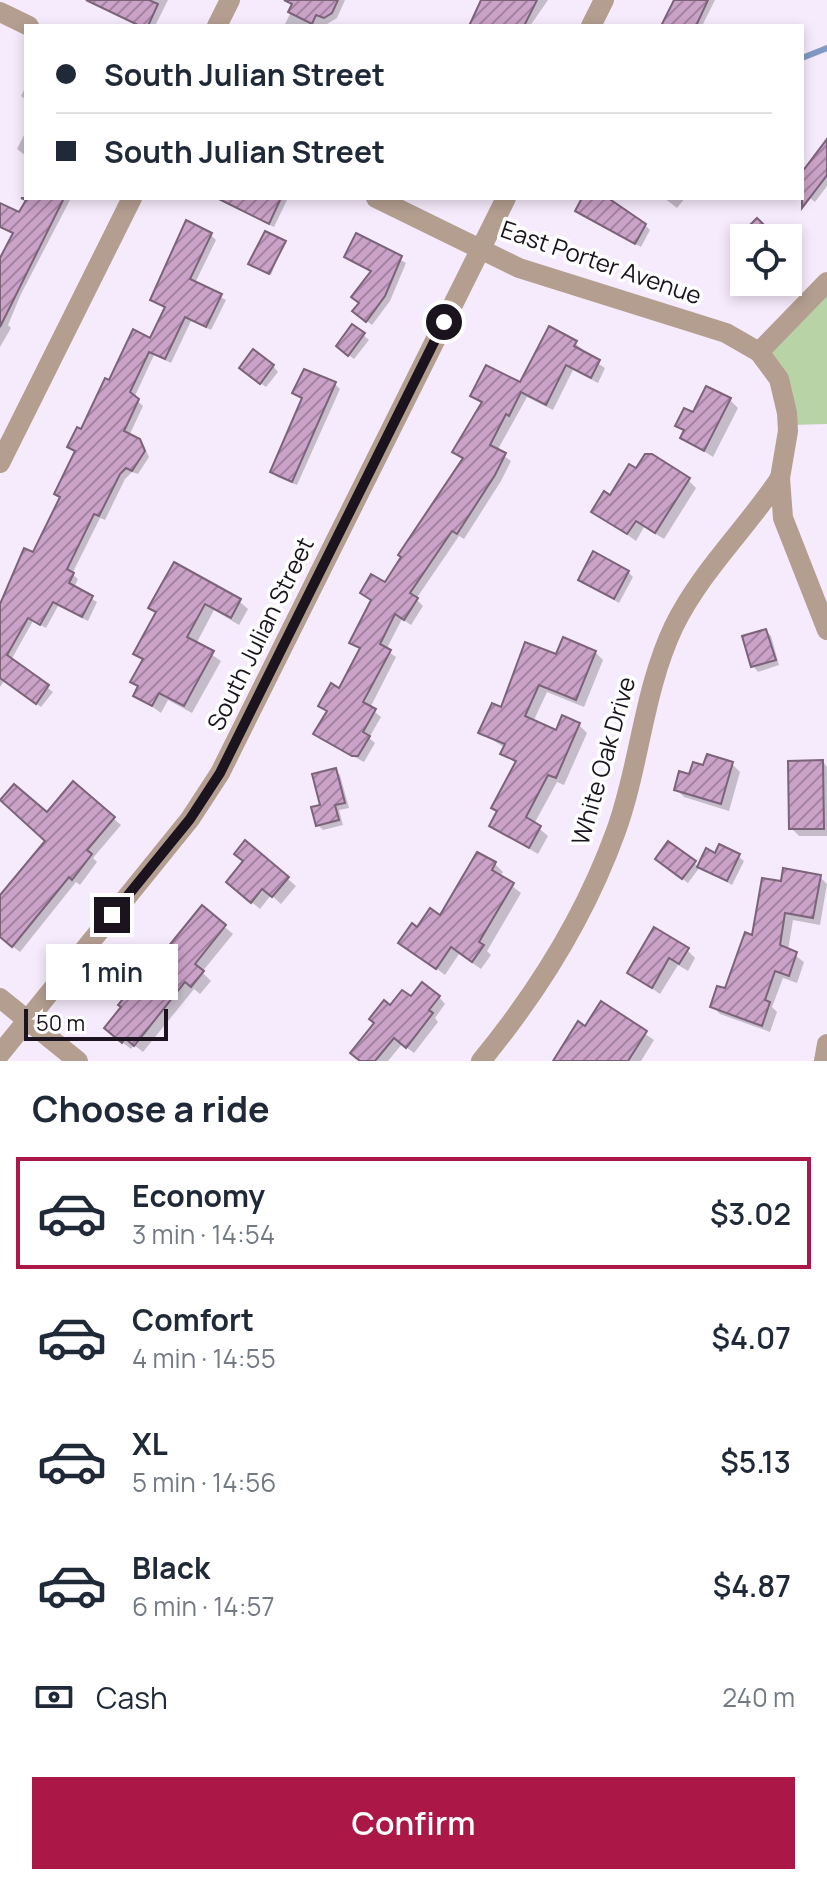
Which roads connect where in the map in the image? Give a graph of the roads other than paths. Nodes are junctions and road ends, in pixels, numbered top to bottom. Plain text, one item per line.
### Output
1 (230, 0) edge
2 (604, 0) edge
3 (0, 12) edge
4 (25, 24) edge
5 (218, 24) edge
6 (592, 24) edge
7 (131, 200) edge
8 (380, 200) edge
9 (505, 200) edge
10 (480, 250) junction
11 (827, 282) edge
12 (759, 352) junction
13 (0, 463) edge
14 (780, 478) junction
15 (827, 630) edge
16 (0, 998) edge
17 (27, 1020) junction
18 (827, 1044) edge
19 (0, 1054) edge
20 (78, 1061) edge
21 (481, 1061) edge
22 (824, 1061) edge

1 - 5 street
2 - 6 street
3 - 4 street
7 - 13 street
8 - 10 street, East Porter Avenue
9 - 10 street, South Julian Street
10 - 12 street, East Porter Avenue
10 - 17 street, South Julian Street
11 - 12 street
12 - 14 street, East Porter Avenue
14 - 15 street, East Porter Avenue
14 - 21 street, White Oak Drive
16 - 17 street
17 - 19 street, South Julian Street
17 - 20 street
18 - 22 street

